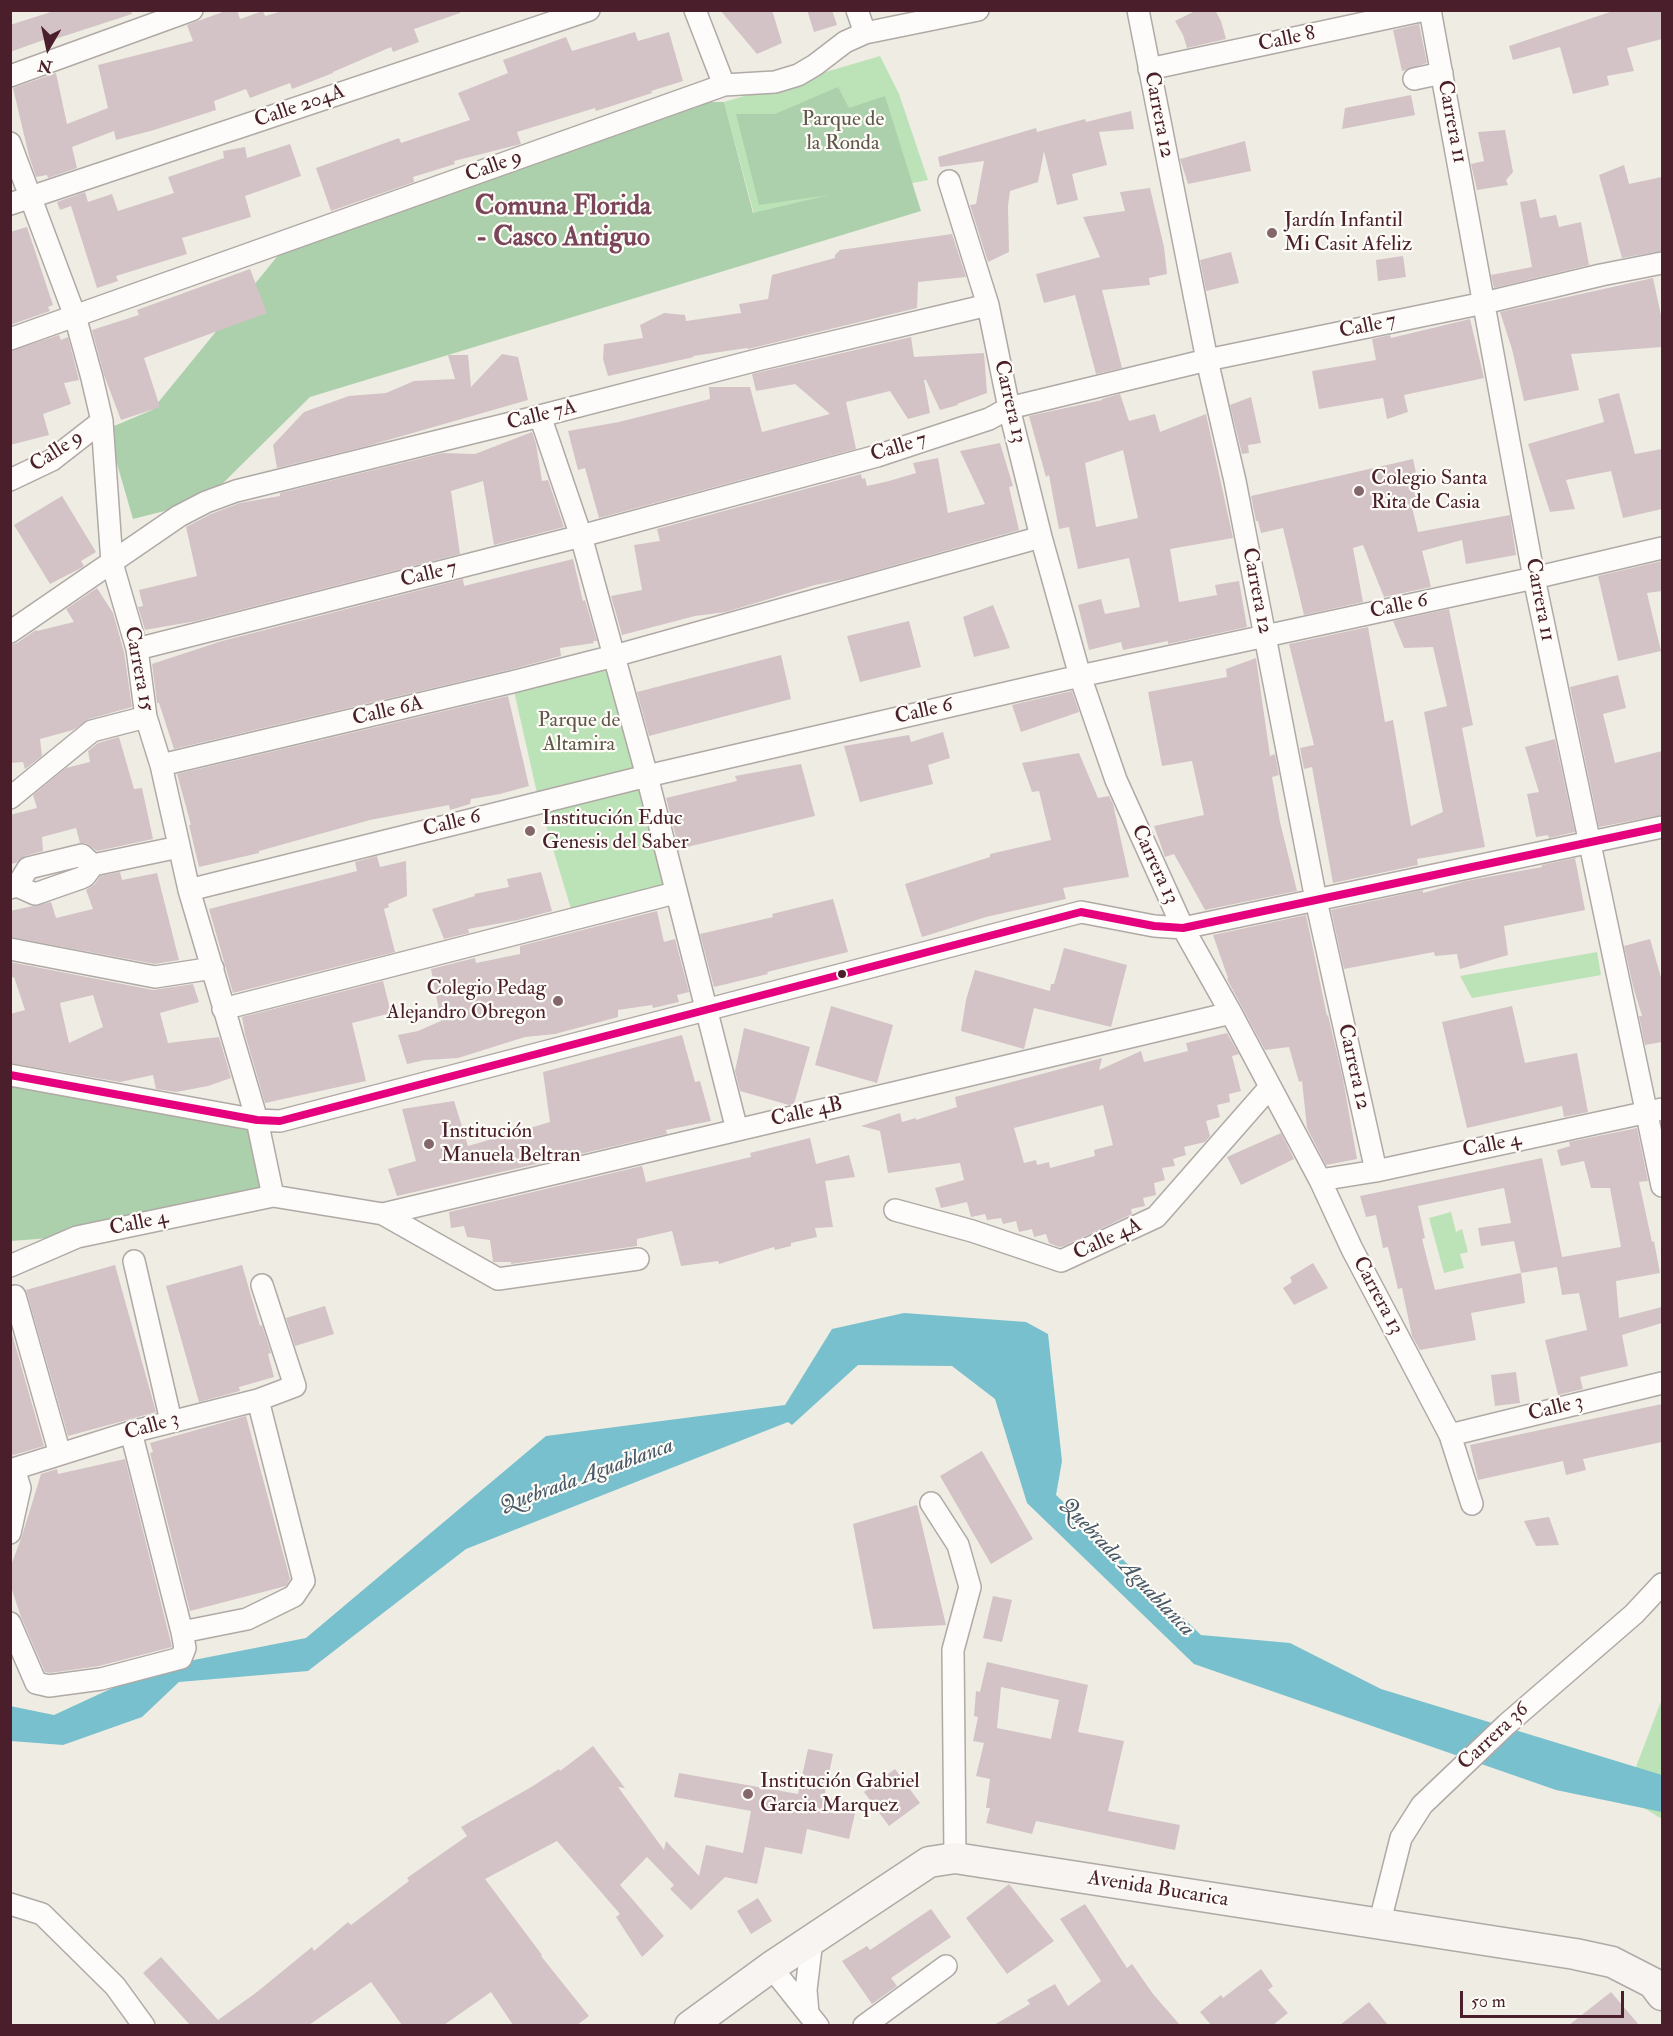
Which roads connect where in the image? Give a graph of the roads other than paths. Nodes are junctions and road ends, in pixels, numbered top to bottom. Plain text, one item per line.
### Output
1 (192, 10) edge
2 (589, 10) edge
3 (695, 10) edge
4 (857, 10) edge
5 (978, 10) edge
6 (1138, 10) edge
7 (1425, 10) edge
8 (1430, 10) edge
9 (865, 33) junction
10 (1149, 69) junction
11 (1442, 73) junction
12 (10, 76) edge
13 (1414, 79) dead end
14 (724, 86) junction
15 (10, 143) edge
16 (949, 181) dead end
17 (20, 201) edge
18 (1662, 263) edge
19 (1485, 303) junction
20 (988, 306) junction
21 (75, 316) junction
22 (10, 339) edge
23 (1207, 360) junction
24 (1010, 408) junction
25 (540, 416) junction
26 (102, 421) junction
27 (10, 480) edge
28 (581, 536) junction
29 (1041, 537) junction
30 (1662, 548) edge
31 (112, 563) junction
32 (1534, 578) junction
33 (10, 632) edge
34 (1265, 637) junction
35 (138, 649) junction
36 (614, 656) junction
37 (1080, 676) junction
38 (147, 717) junction
39 (161, 765) junction
40 (647, 776) junction
41 (10, 798) edge
42 (1662, 826) edge
43 (1589, 842) junction
44 (179, 847) junction
45 (14, 887) edge
46 (189, 890) junction
47 (675, 893) junction
48 (1316, 900) junction
49 (1183, 928) junction
50 (10, 949) edge
51 (213, 968) junction
52 (223, 1009) junction
53 (705, 1009) junction
54 (1231, 1013) junction
55 (10, 1074) edge
56 (1270, 1087) junction
57 (1654, 1110) edge
58 (257, 1120) junction
59 (737, 1130) junction
60 (1376, 1171) junction
61 (1320, 1180) junction
62 (1662, 1186) edge
63 (273, 1196) junction
64 (895, 1210) dead end
65 (383, 1214) junction
66 (638, 1259) dead end
67 (134, 1261) dead end
68 (10, 1266) edge
69 (262, 1285) dead end
70 (15, 1296) dead end
71 (1662, 1383) edge
72 (258, 1400) junction
73 (171, 1421) junction
74 (131, 1432) junction
75 (1450, 1435) junction
76 (60, 1454) junction
77 (12, 1469) edge
78 (931, 1503) dead end
79 (1472, 1504) dead end
80 (10, 1533) edge
81 (1662, 1584) edge
82 (10, 1623) edge
83 (182, 1632) junction
84 (955, 1858) junction
85 (10, 1904) edge
86 (1379, 1924) junction
87 (812, 1940) junction
88 (946, 1966) dead end
89 (771, 1967) junction
90 (1662, 1995) edge
91 (813, 2019) edge
92 (144, 2025) edge
93 (690, 2025) edge
94 (864, 2025) edge

1 - 12 street
2 - 17 street, Calle 204A
3 - 14 street
4 - 9 street
5 - 9 street, Calle 9
6 - 10 street, Carrera 12
7 - 10 street, Calle 8
8 - 11 street, Carrera 11
9 - 14 street, Calle 9
10 - 23 street, Carrera 12
11 - 13 street
11 - 19 street, Carrera 11
14 - 21 street, Calle 9
15 - 17 street, Carrera 15
16 - 20 street, Carrera 13
17 - 21 street, Carrera 15
18 - 19 street, Calle 7
19 - 23 street, Calle 7
19 - 32 street, Carrera 11
20 - 24 street, Carrera 13
20 - 25 street, Calle 7A
21 - 22 street, Calle 9
21 - 26 street, Carrera 15
23 - 24 street, Calle 7
23 - 34 street, Carrera 12
24 - 28 street, Calle 7
24 - 29 street, Carrera 13
25 - 28 street
25 - 31 street, Calle 7A
26 - 27 street, Calle 9
26 - 31 street, Carrera 15
28 - 35 street, Calle 7
28 - 36 street
29 - 36 street
29 - 37 street, Carrera 13
30 - 32 street, Calle 6
31 - 33 street
31 - 35 street, Carrera 15
32 - 34 street, Calle 6
32 - 43 street, Carrera 11
34 - 37 street, Calle 6
34 - 48 street, Carrera 12
35 - 38 street, Carrera 15
36 - 39 street, Calle 6A
36 - 40 street
37 - 40 street, Calle 6
37 - 49 street, Carrera 13
38 - 39 street, Carrera 15
38 - 41 street
39 - 44 street, Carrera 15
40 - 46 street, Calle 6
40 - 47 street
42 - 43 street
43 - 48 street
43 - 57 street, Carrera 11
44 - 45 street
44 - 46 street, Carrera 15
46 - 51 street, Carrera 15
47 - 52 street
47 - 53 street
48 - 49 street
48 - 60 street, Carrera 12
49 - 53 street
49 - 54 street, Carrera 13
50 - 51 street
51 - 52 street, Carrera 15
52 - 58 street, Carrera 15
53 - 58 street
53 - 59 street
54 - 56 street, Carrera 13
54 - 59 street, Calle 4B
55 - 58 street
56 - 61 street, Carrera 13
56 - 64 street, Calle 4A
57 - 60 street, Calle 4
57 - 62 street, Carrera 11
58 - 63 street, Carrera 15
59 - 65 street, Calle 4B
60 - 61 street, Calle 4
61 - 75 street, Carrera 13
63 - 65 street
63 - 68 street, Calle 4
65 - 66 street
67 - 73 street
69 - 72 street, Calle 3
70 - 76 street
71 - 75 street, Calle 3
72 - 73 street, Calle 3
72 - 83 street
73 - 74 street, Calle 3
74 - 76 street, Calle 3
74 - 83 street
75 - 79 street, Carrera 13
76 - 77 street, Calle 3
77 - 80 street
78 - 84 street
81 - 86 street, Carrera 36
82 - 83 street
84 - 86 main road, Avenida Bucarica
84 - 87 main road, Avenida Bucarica
85 - 92 street
86 - 90 main road, Avenida Bucarica
87 - 89 main road, Avenida Bucarica
87 - 91 street
88 - 94 street
89 - 91 street
89 - 93 main road, Avenida Bucarica

